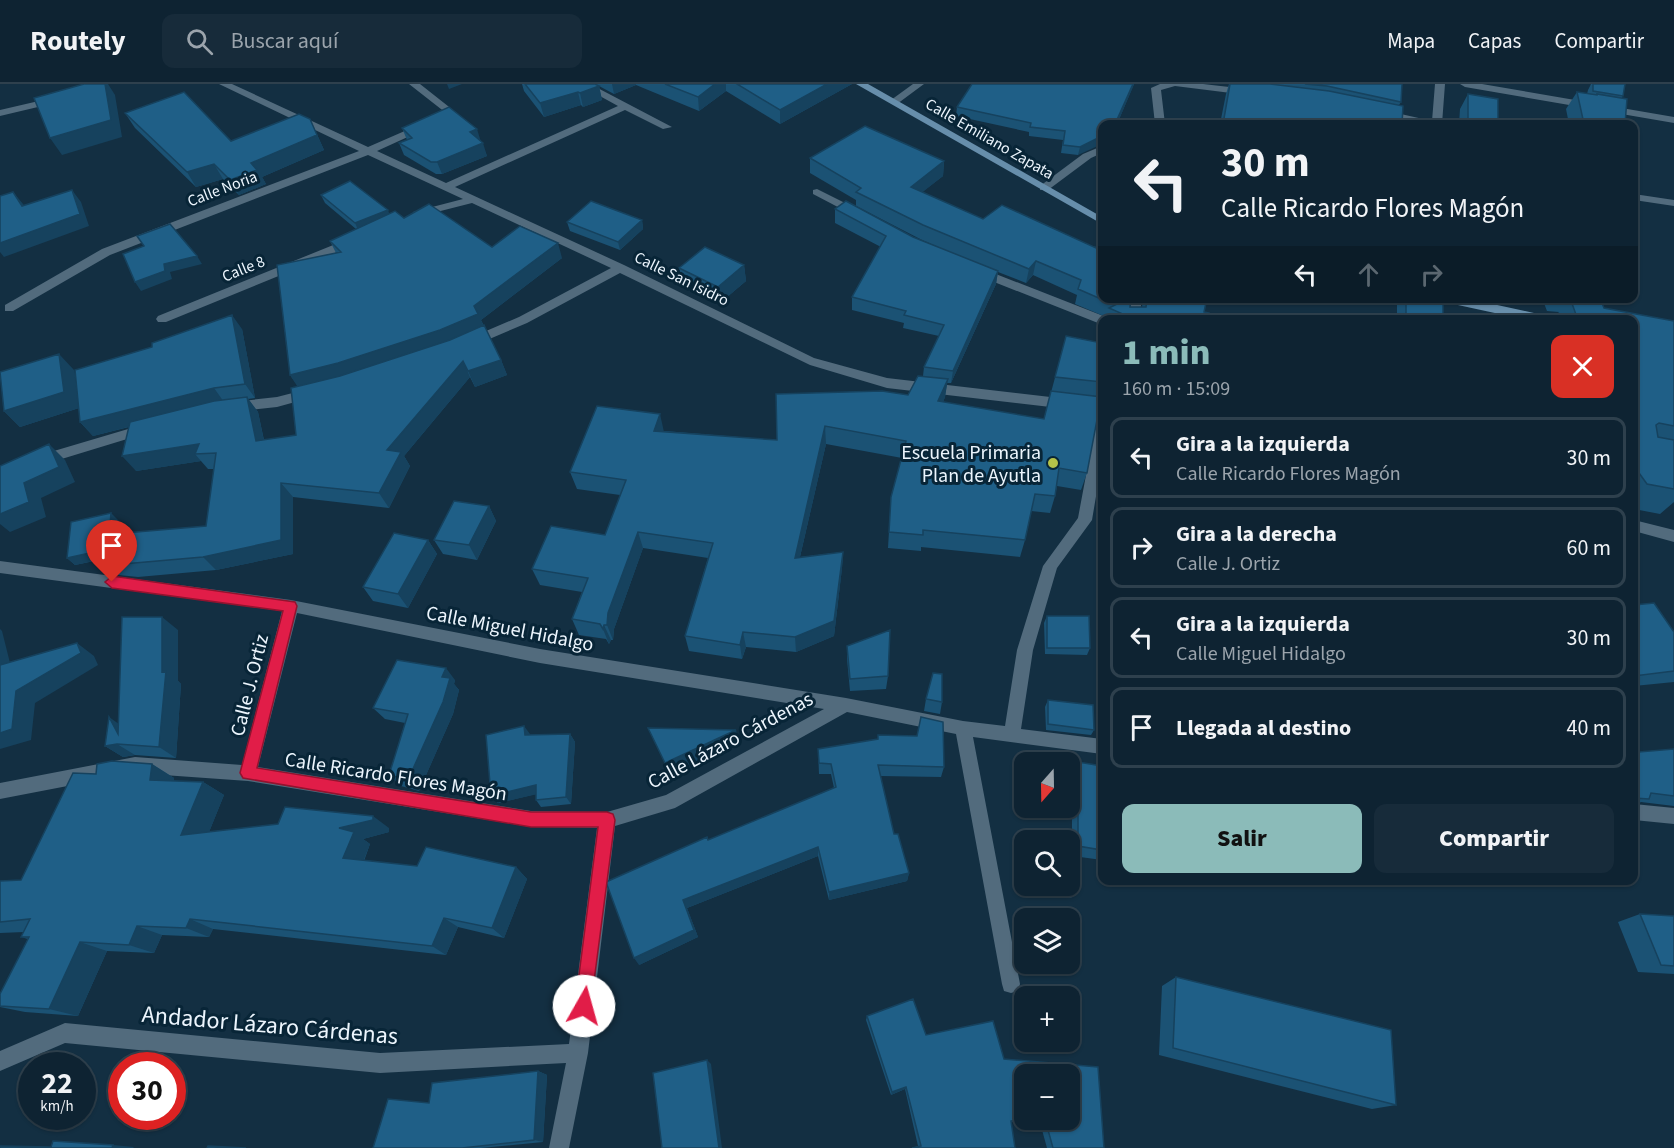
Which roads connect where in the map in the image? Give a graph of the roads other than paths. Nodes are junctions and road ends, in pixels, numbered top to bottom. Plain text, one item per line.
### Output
1 (224, 84) edge
2 (414, 84) edge
3 (583, 84) edge
4 (861, 84) edge
5 (919, 84) edge
6 (1172, 84) edge
7 (1178, 84) edge
8 (1440, 84) edge
9 (1465, 84) edge
10 (1256, 93) edge
11 (68, 97) edge
12 (894, 102) junction
13 (625, 106) junction
14 (1367, 110) edge
15 (0, 113) edge
16 (1160, 120) edge
17 (1416, 120) edge
18 (1436, 120) edge
19 (1674, 120) edge
20 (667, 127) dead end
21 (1098, 151) edge
22 (366, 152) junction
23 (446, 187) junction
24 (1044, 188) junction
25 (817, 192) dead end
26 (1638, 198) edge
27 (472, 200) junction
28 (1674, 203) edge
29 (410, 217) edge
30 (867, 218) edge
31 (1098, 219) edge
32 (368, 234) edge
33 (970, 267) edge
34 (620, 268) junction
35 (1467, 303) edge
36 (9, 308) dead end
37 (1521, 315) edge
38 (1098, 318) edge
39 (162, 319) dead end
40 (452, 350) edge
41 (328, 389) edge
42 (1098, 408) edge
43 (225, 409) edge
44 (160, 426) edge
45 (1098, 448) edge
46 (32, 464) edge
47 (1638, 527) edge
48 (1674, 536) edge
49 (0, 567) edge
50 (291, 606) junction
51 (846, 705) junction
52 (963, 729) junction
53 (1012, 736) junction
54 (1098, 747) edge
55 (248, 773) junction
56 (0, 791) edge
57 (1638, 812) edge
58 (1674, 816) edge
59 (607, 820) junction
60 (1011, 984) dead end
61 (578, 1053) junction
62 (0, 1061) edge
63 (559, 1148) edge

1 - 22 street, Calle San Isidro
2 - 22 street, Calle Noria
3 - 13 street
4 - 12 street, Calle Emiliano Zapata
5 - 12 street
6 - 16 street
7 - 10 street
8 - 18 street
9 - 19 street
11 - 15 street
12 - 24 street, Calle Emiliano Zapata
13 - 20 street
13 - 23 street
14 - 17 street
21 - 24 street
22 - 23 street, Calle San Isidro
22 - 36 street, Calle Noria
23 - 27 street, Calle San Isidro
24 - 31 street, Calle Emiliano Zapata
25 - 30 street
26 - 28 street
27 - 29 street
27 - 34 street, Calle San Isidro
32 - 39 street, Calle 8
33 - 38 street
34 - 40 street
34 - 42 street, Calle San Isidro
35 - 37 street
41 - 43 street
44 - 46 street
45 - 53 street
47 - 48 street
49 - 50 street, Calle Miguel Hidalgo
50 - 51 street, Calle Miguel Hidalgo
50 - 55 street, Calle J. Ortiz
51 - 52 street, Calle Miguel Hidalgo
51 - 59 street, Calle Lázaro Cárdenas
52 - 53 street, Calle Miguel Hidalgo
52 - 60 street
53 - 54 street, Calle Miguel Hidalgo
55 - 56 street, Calle Ricardo Flores Magón
55 - 59 street, Calle Ricardo Flores Magón
57 - 58 street
59 - 61 street
61 - 62 street, Andador Lázaro Cárdenas
61 - 63 street

